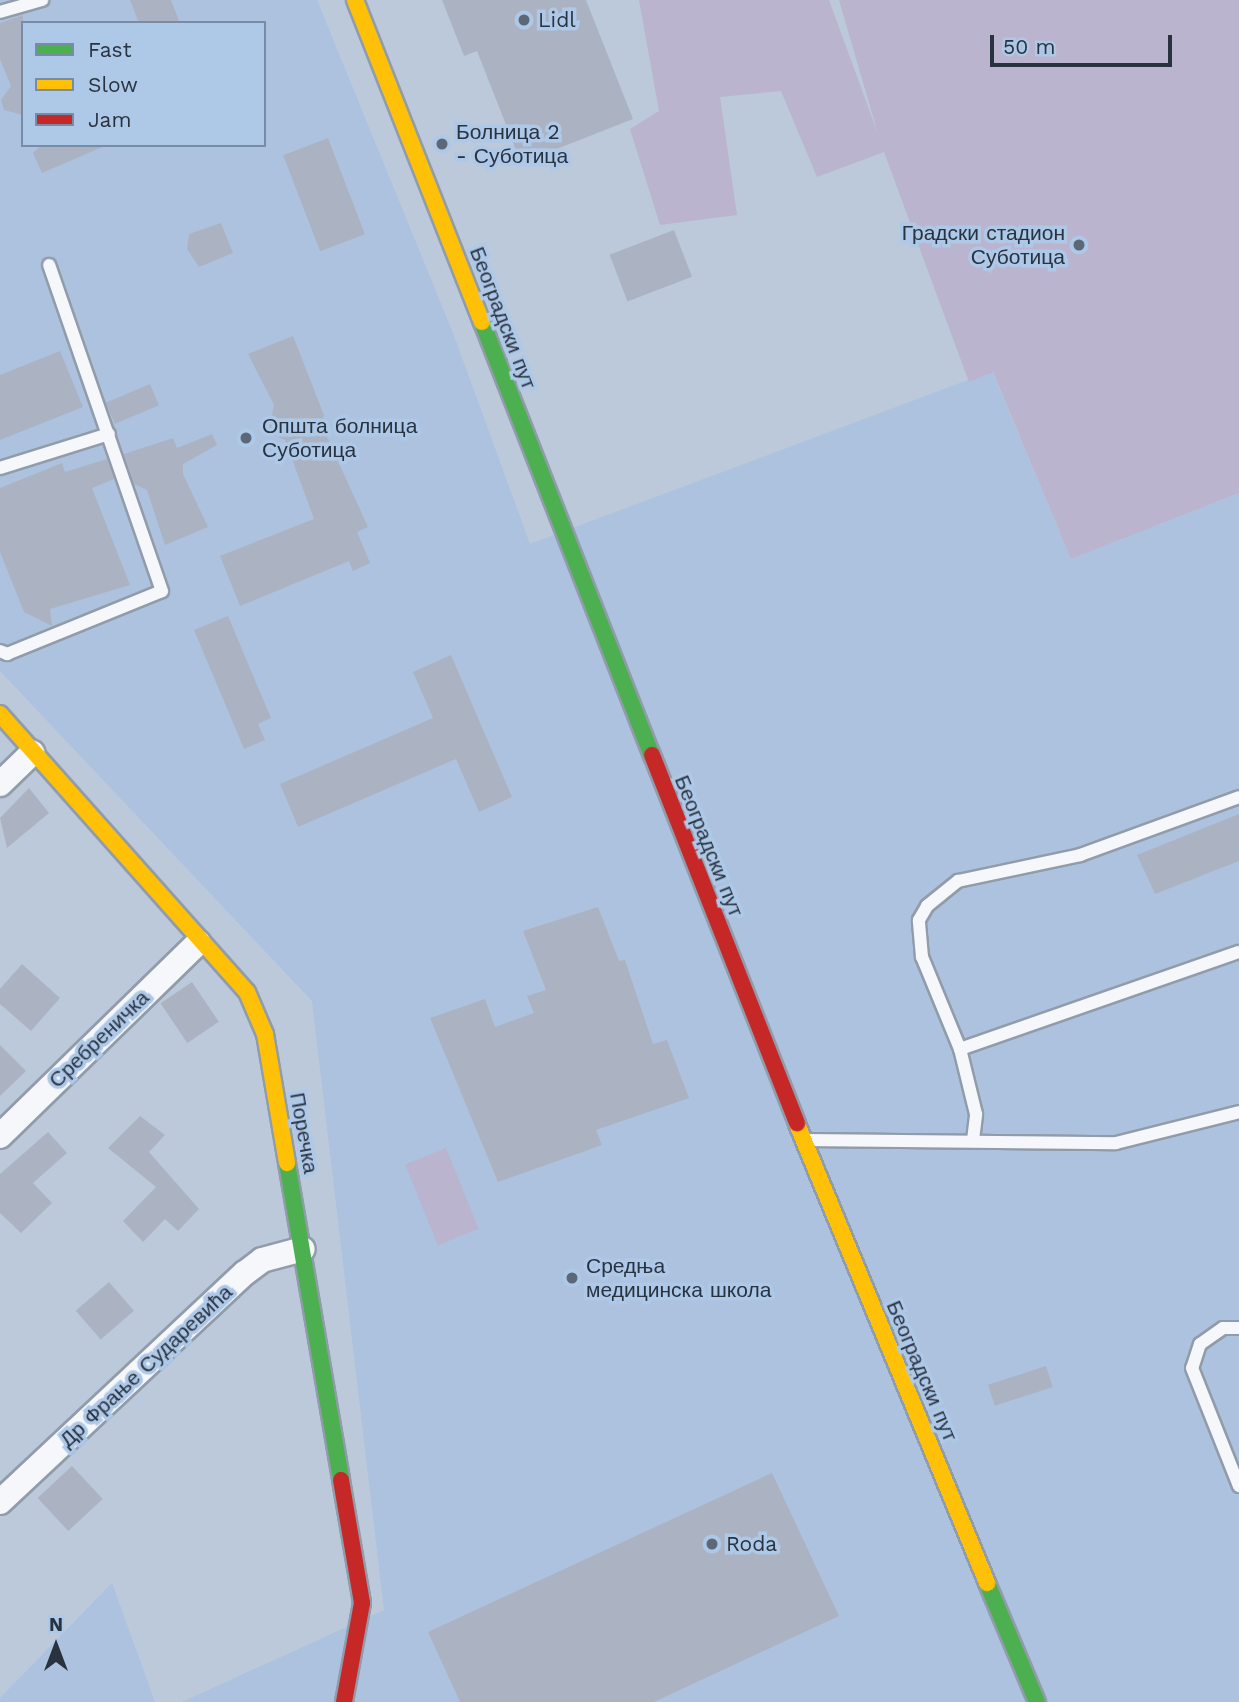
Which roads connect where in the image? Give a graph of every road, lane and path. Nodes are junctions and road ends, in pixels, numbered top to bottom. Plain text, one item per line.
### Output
1 (43, 0) edge
2 (355, 0) edge
3 (0, 12) edge
4 (49, 265) dead end
5 (109, 434) junction
6 (0, 468) edge
7 (0, 651) edge
8 (0, 714) edge
9 (32, 753) junction
10 (0, 784) edge
11 (1239, 797) edge
12 (198, 943) junction
13 (1239, 952) edge
14 (960, 1049) junction
15 (1239, 1112) edge
16 (0, 1136) edge
17 (803, 1140) junction
18 (973, 1140) junction
19 (303, 1249) junction
20 (1239, 1328) edge
21 (1239, 1486) edge
22 (0, 1502) edge
23 (344, 1702) edge
24 (1037, 1702) edge

1 - 3 lane
2 - 17 main road, Београдски пут
4 - 5 lane
5 - 6 lane
5 - 7 lane
8 - 9 main road, Поречка
9 - 10 street
9 - 12 main road, Поречка
11 - 14 lane
12 - 16 street, Сребреничка
12 - 19 main road, Поречка
13 - 14 lane
14 - 18 lane
15 - 18 lane
17 - 18 lane
17 - 24 main road, Београдски пут
19 - 22 street, Др Фрање Сударевића
19 - 23 main road, Поречка
20 - 21 lane

